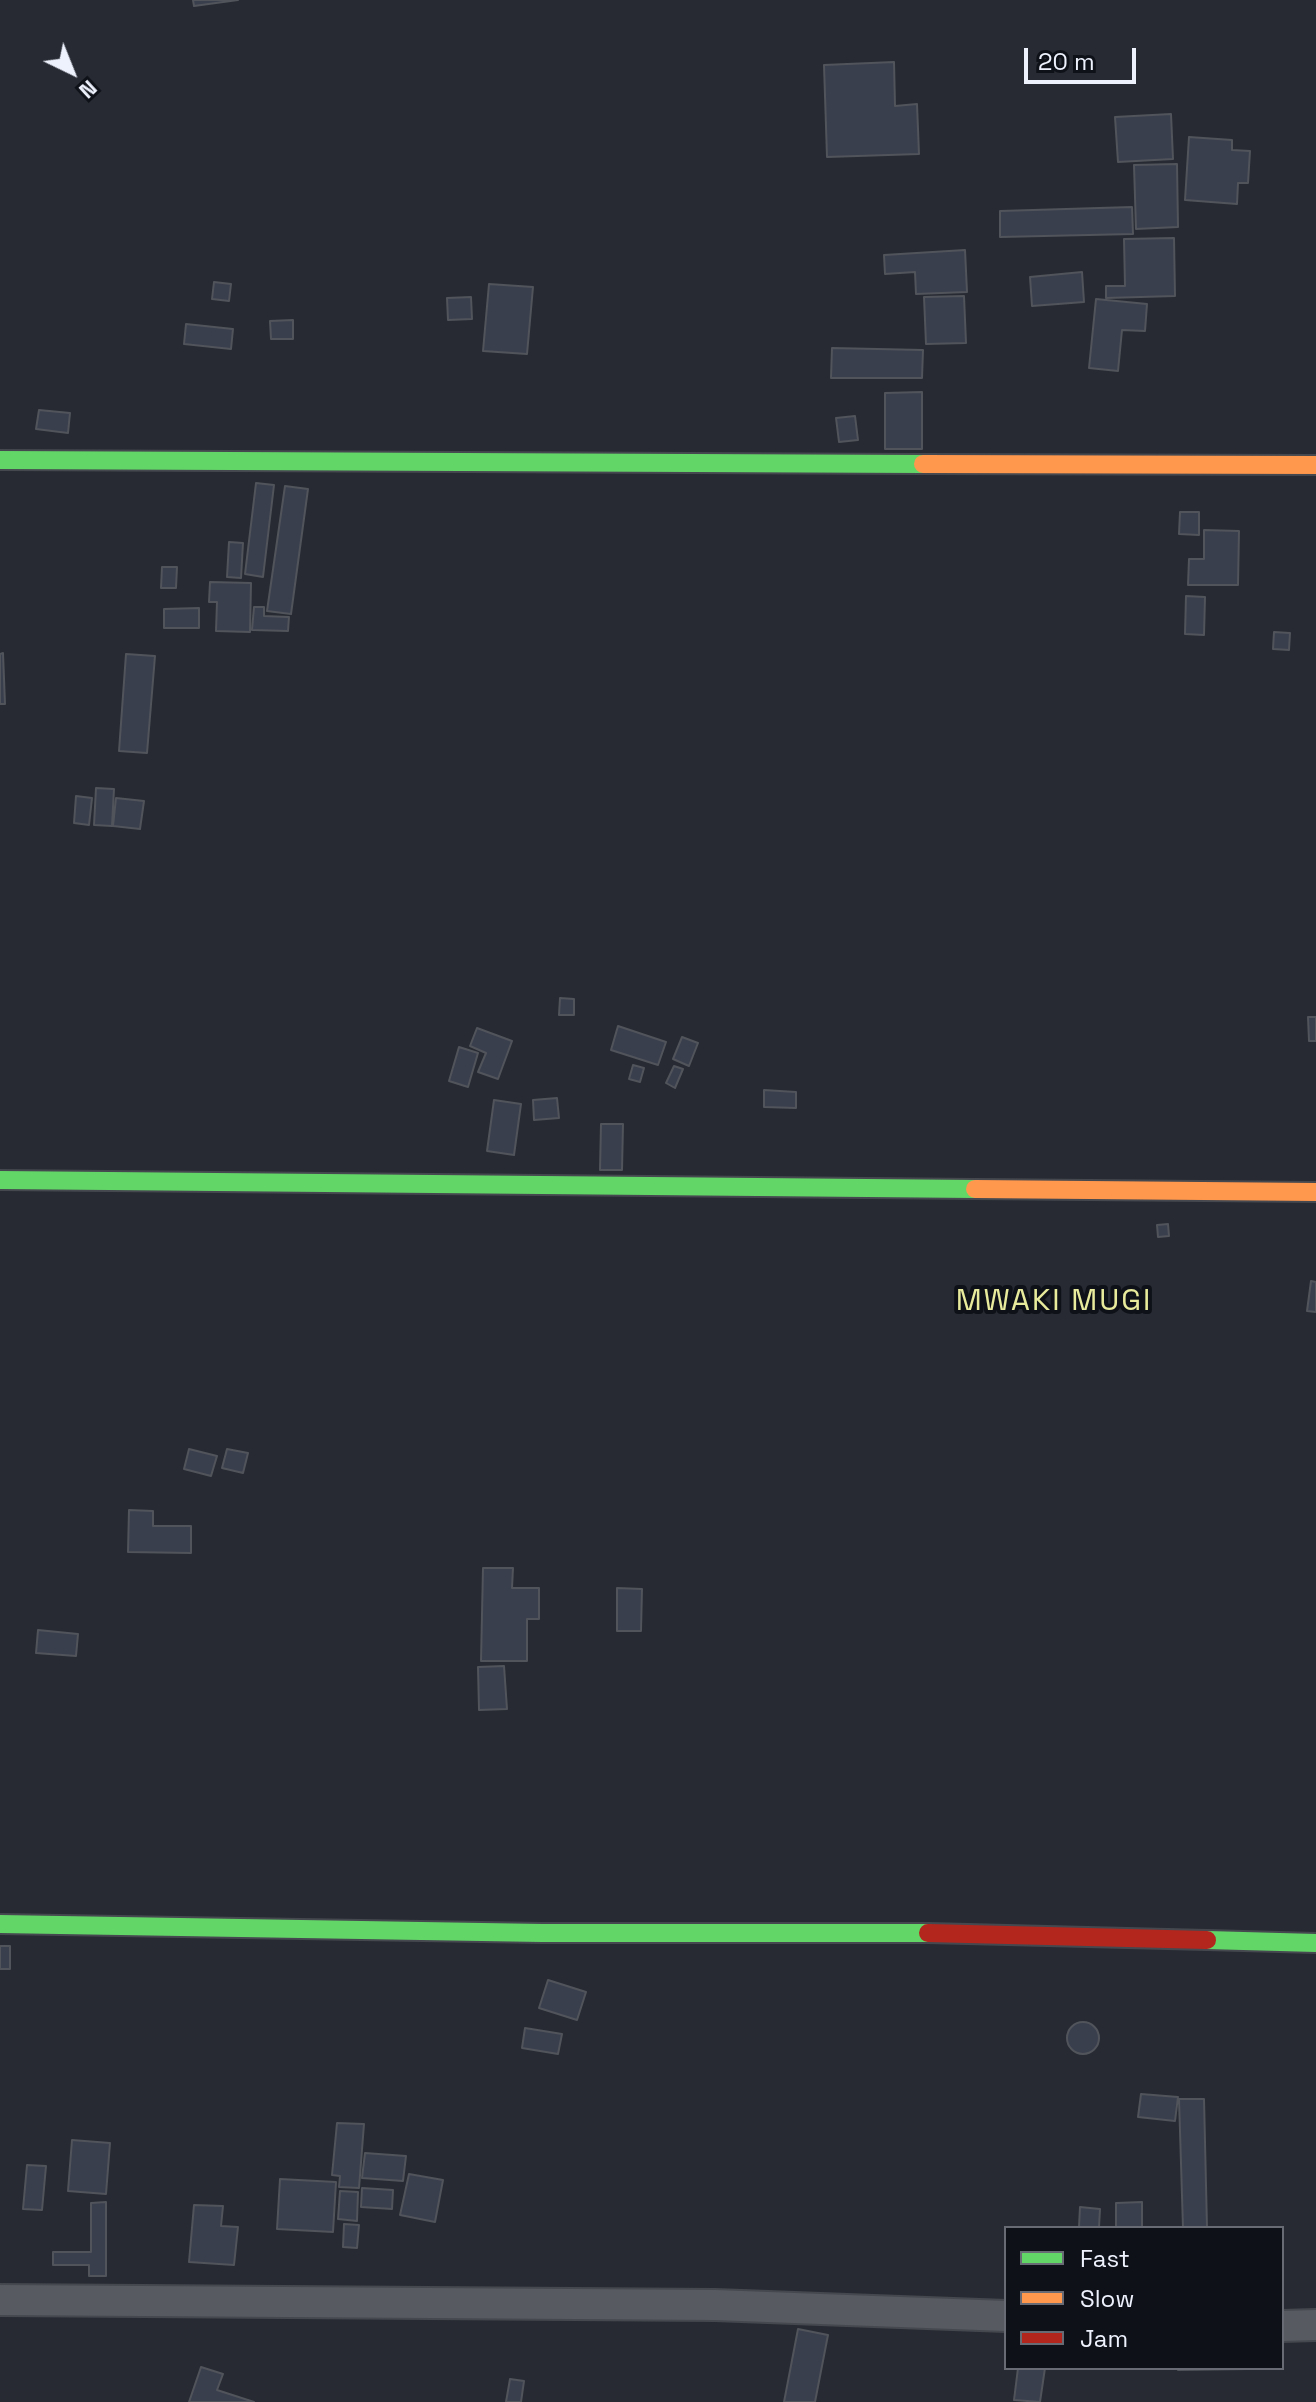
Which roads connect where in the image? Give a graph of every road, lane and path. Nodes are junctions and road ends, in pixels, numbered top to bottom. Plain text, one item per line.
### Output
1 (0, 460) edge
2 (1316, 465) edge
3 (0, 1180) edge
4 (1316, 1192) edge
5 (0, 1924) edge
6 (1316, 1943) edge
7 (0, 2300) edge
8 (1004, 2316) edge
9 (1316, 2325) edge
10 (1284, 2326) edge

1 - 2 street
3 - 4 street
5 - 6 street
7 - 8 street
9 - 10 street

